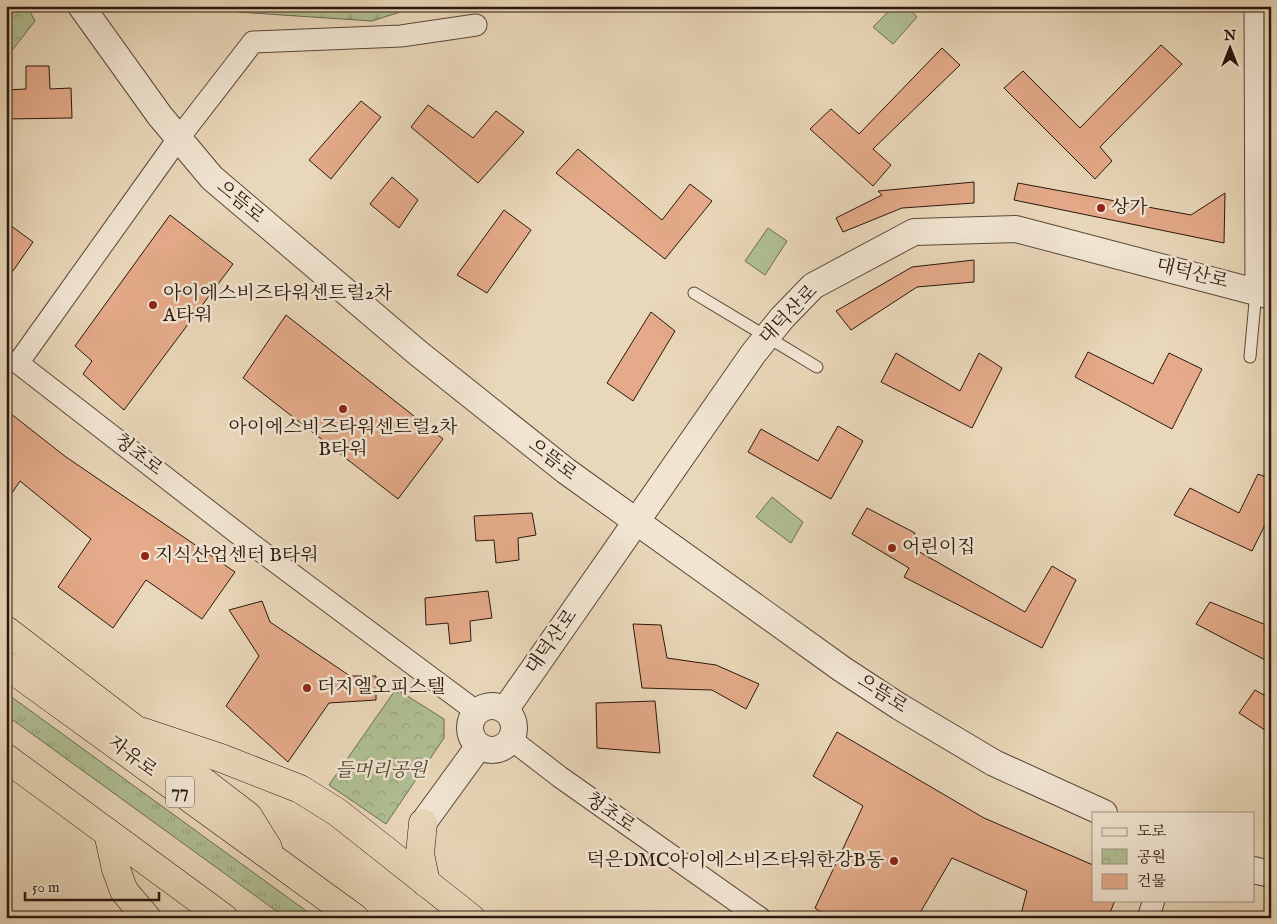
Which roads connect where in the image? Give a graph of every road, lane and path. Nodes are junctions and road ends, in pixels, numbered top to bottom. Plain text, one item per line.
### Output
1 (81, 6) edge
2 (1255, 6) edge
3 (476, 25) dead end
4 (178, 139) junction
5 (694, 292) dead end
6 (1264, 293) edge
7 (768, 335) junction
8 (1250, 357) dead end
9 (817, 368) dead end
10 (636, 522) junction
11 (6, 630) edge
12 (6, 665) edge
13 (505, 710) junction
14 (477, 712) junction
15 (140, 731) junction
16 (512, 740) junction
17 (479, 746) junction
18 (6, 758) edge
19 (1102, 812) edge
20 (423, 823) junction
21 (108, 832) junction
22 (371, 841) junction
23 (276, 860) junction
24 (1254, 870) edge
25 (1271, 874) edge
26 (426, 884) junction
27 (1153, 902) edge
28 (147, 918) edge
29 (224, 918) edge
30 (355, 918) edge
31 (471, 918) edge
32 (760, 918) edge
33 (1148, 918) edge

1 - 4 street, 으뜸로
2 - 6 street
3 - 4 street
4 - 10 street, 으뜸로
4 - 14 street, 청초로
5 - 7 lane
6 - 7 street, 대덕산로
6 - 8 lane
7 - 9 lane
7 - 10 street, 대덕산로
10 - 13 street, 대덕산로
10 - 19 street, 으뜸로
11 - 15 highway
12 - 23 highway, 자유로 / 77
13 - 14 street
13 - 16 street
14 - 17 street
15 - 22 highway
15 - 23 highway
16 - 17 street
16 - 32 street, 청초로
17 - 20 street
18 - 21 highway
20 - 22 highway
20 - 26 highway
21 - 28 highway
21 - 29 highway
22 - 26 highway
23 - 30 highway, 자유로 / 77
24 - 25 street
26 - 31 highway
27 - 33 street

